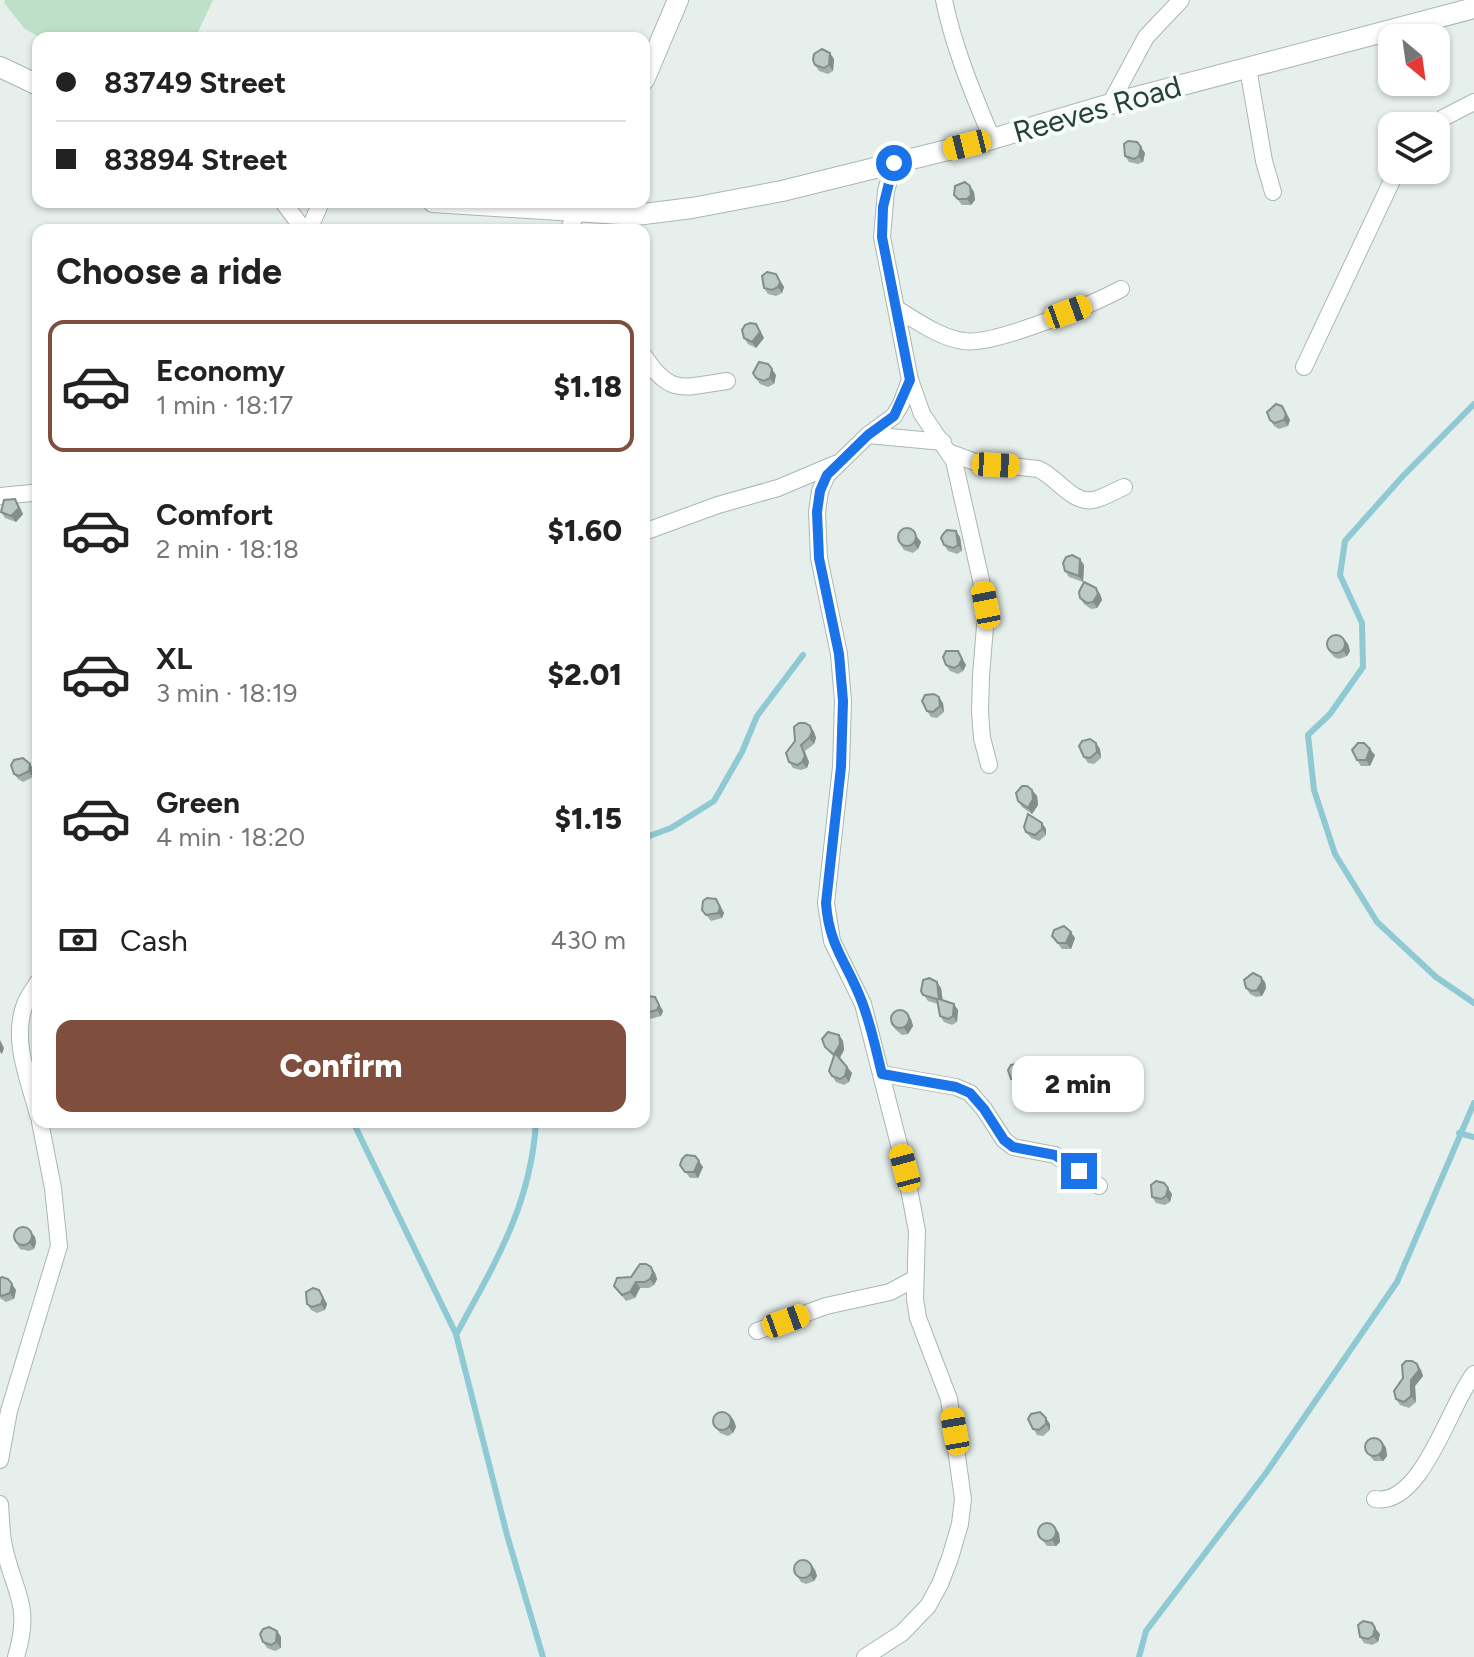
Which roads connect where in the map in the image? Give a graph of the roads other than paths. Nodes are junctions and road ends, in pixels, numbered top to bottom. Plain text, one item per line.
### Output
1 (678, 0) edge
2 (944, 0) edge
3 (1181, 0) edge
4 (1474, 8) edge
5 (650, 66) edge
6 (0, 67) edge
7 (1248, 68) junction
8 (32, 82) edge
9 (1474, 102) edge
10 (1110, 104) junction
11 (1450, 114) edge
12 (992, 139) junction
13 (894, 163) junction
14 (1390, 184) edge
15 (1273, 192) dead end
16 (288, 208) edge
17 (483, 208) edge
18 (574, 219) edge
19 (301, 224) edge
20 (1121, 289) dead end
21 (897, 309) junction
22 (650, 365) edge
23 (1304, 367) dead end
24 (910, 380) junction
25 (727, 381) dead end
26 (868, 435) junction
27 (947, 448) junction
28 (836, 463) junction
29 (1124, 487) dead end
30 (32, 493) dead end
31 (0, 496) edge
32 (650, 530) edge
33 (989, 765) dead end
34 (32, 992) edge
35 (882, 1074) junction
36 (32, 1094) edge
37 (41, 1128) edge
38 (1099, 1186) dead end
39 (914, 1279) junction
40 (757, 1331) dead end
41 (1474, 1374) edge
42 (0, 1460) edge
43 (1375, 1499) dead end
44 (0, 1504) edge
45 (2, 1543) edge
46 (16, 1657) edge
47 (865, 1657) edge

1 - 5 street
2 - 12 street
3 - 10 street
4 - 7 street, Reeves Road
6 - 8 street
7 - 10 street, Reeves Road
7 - 15 street
9 - 11 street
10 - 12 street, Reeves Road
12 - 13 street, Reeves Road
13 - 18 street, Reeves Road
13 - 21 street
14 - 23 street
16 - 19 street
17 - 18 street, Reeves Road
20 - 21 street
21 - 24 street
22 - 25 street
24 - 26 street
24 - 27 street
26 - 27 street
26 - 28 street
27 - 29 street
27 - 33 street
28 - 32 street
28 - 35 street
30 - 31 street
34 - 36 street
35 - 38 street
35 - 39 street
37 - 42 street
39 - 40 street
39 - 47 street
41 - 43 street
44 - 45 street
45 - 46 street

